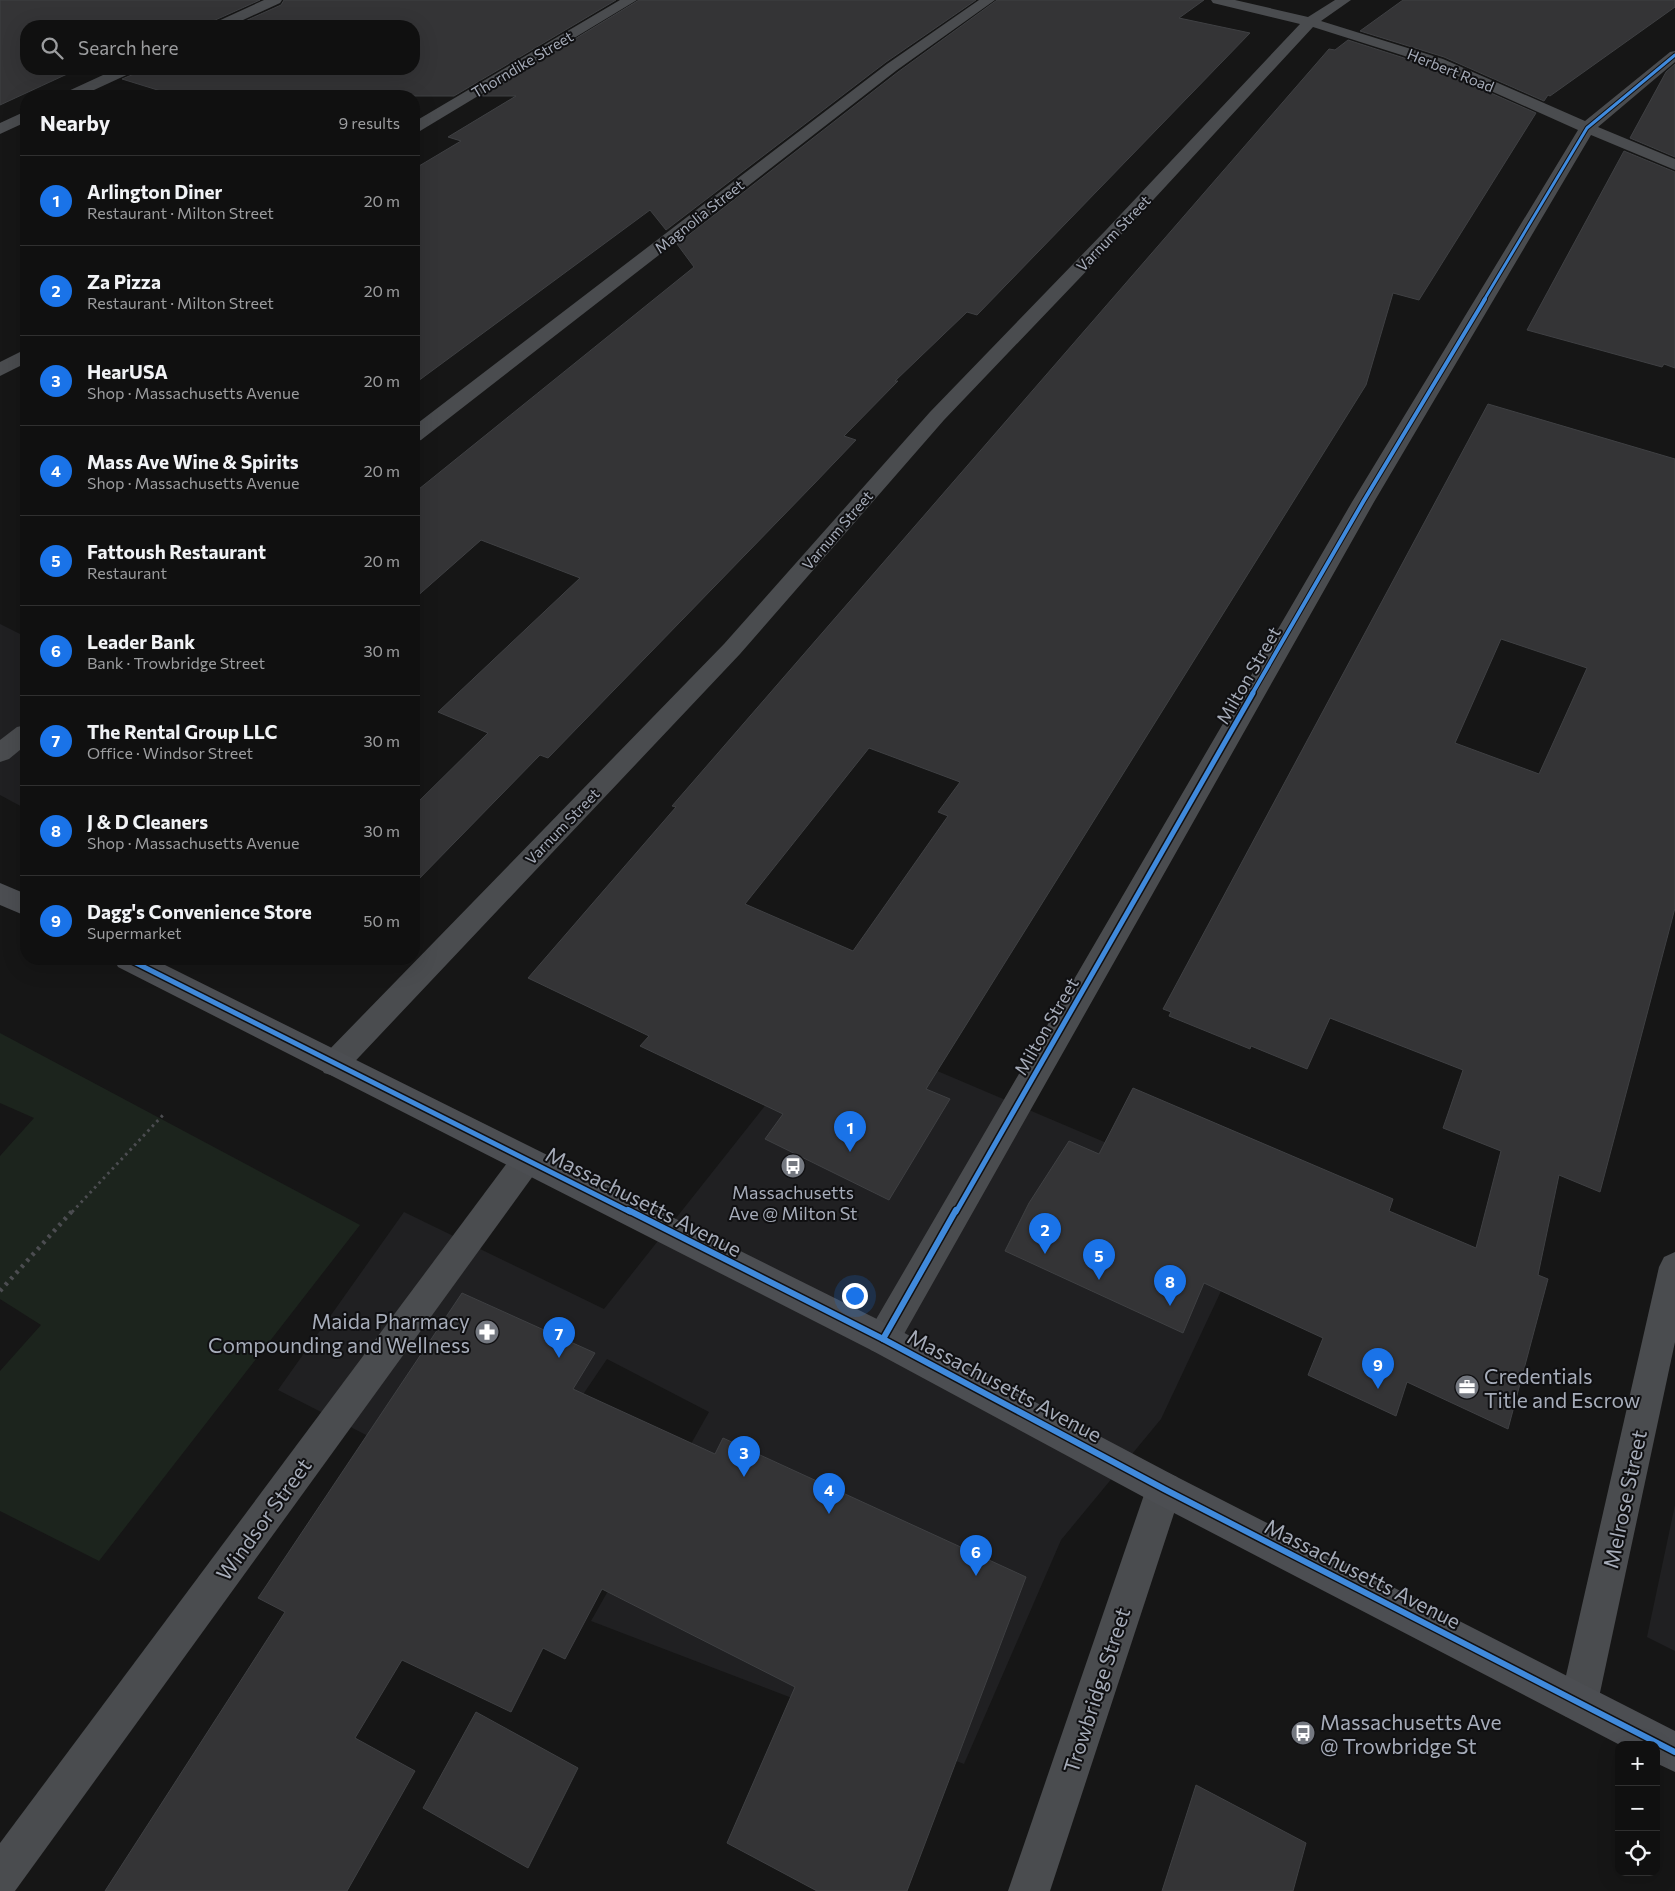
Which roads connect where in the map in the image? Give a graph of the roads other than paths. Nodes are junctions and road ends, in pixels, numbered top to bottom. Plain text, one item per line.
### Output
1 (275, 0) edge
2 (630, 0) edge
3 (988, 0) edge
4 (1218, 0) edge
5 (1344, 0) edge
6 (232, 20) edge
7 (1310, 22) junction
8 (1675, 55) edge
9 (115, 75) edge
10 (82, 90) edge
11 (20, 119) edge
12 (420, 124) edge
13 (1587, 128) junction
14 (0, 129) edge
15 (1675, 165) edge
16 (20, 358) edge
17 (0, 370) edge
18 (420, 431) edge
19 (20, 738) edge
20 (0, 753) edge
21 (140, 965) edge
22 (334, 1064) junction
23 (527, 1160) junction
24 (1675, 1266) edge
25 (883, 1339) junction
26 (1164, 1489) junction
27 (1579, 1702) junction
28 (1675, 1752) edge
29 (0, 1877) edge
30 (1029, 1891) edge

1 - 6 street
2 - 12 street, Thorndike Street
3 - 18 street, Magnolia Street
4 - 7 street, Herbert Road
5 - 7 street, Varnum Street
7 - 13 street, Herbert Road
7 - 22 street, Varnum Street
8 - 13 street, Milton Street
9 - 10 street
11 - 14 street
13 - 15 street, Herbert Road
13 - 25 street, Milton Street
16 - 17 street
19 - 20 street
21 - 22 highway, Massachusetts Avenue
22 - 23 highway, Massachusetts Avenue
23 - 25 highway, Massachusetts Avenue
23 - 29 street, Windsor Street
24 - 27 street, Melrose Street
25 - 26 highway, Massachusetts Avenue
26 - 27 highway, Massachusetts Avenue
26 - 30 street, Trowbridge Street
27 - 28 highway, Massachusetts Avenue

